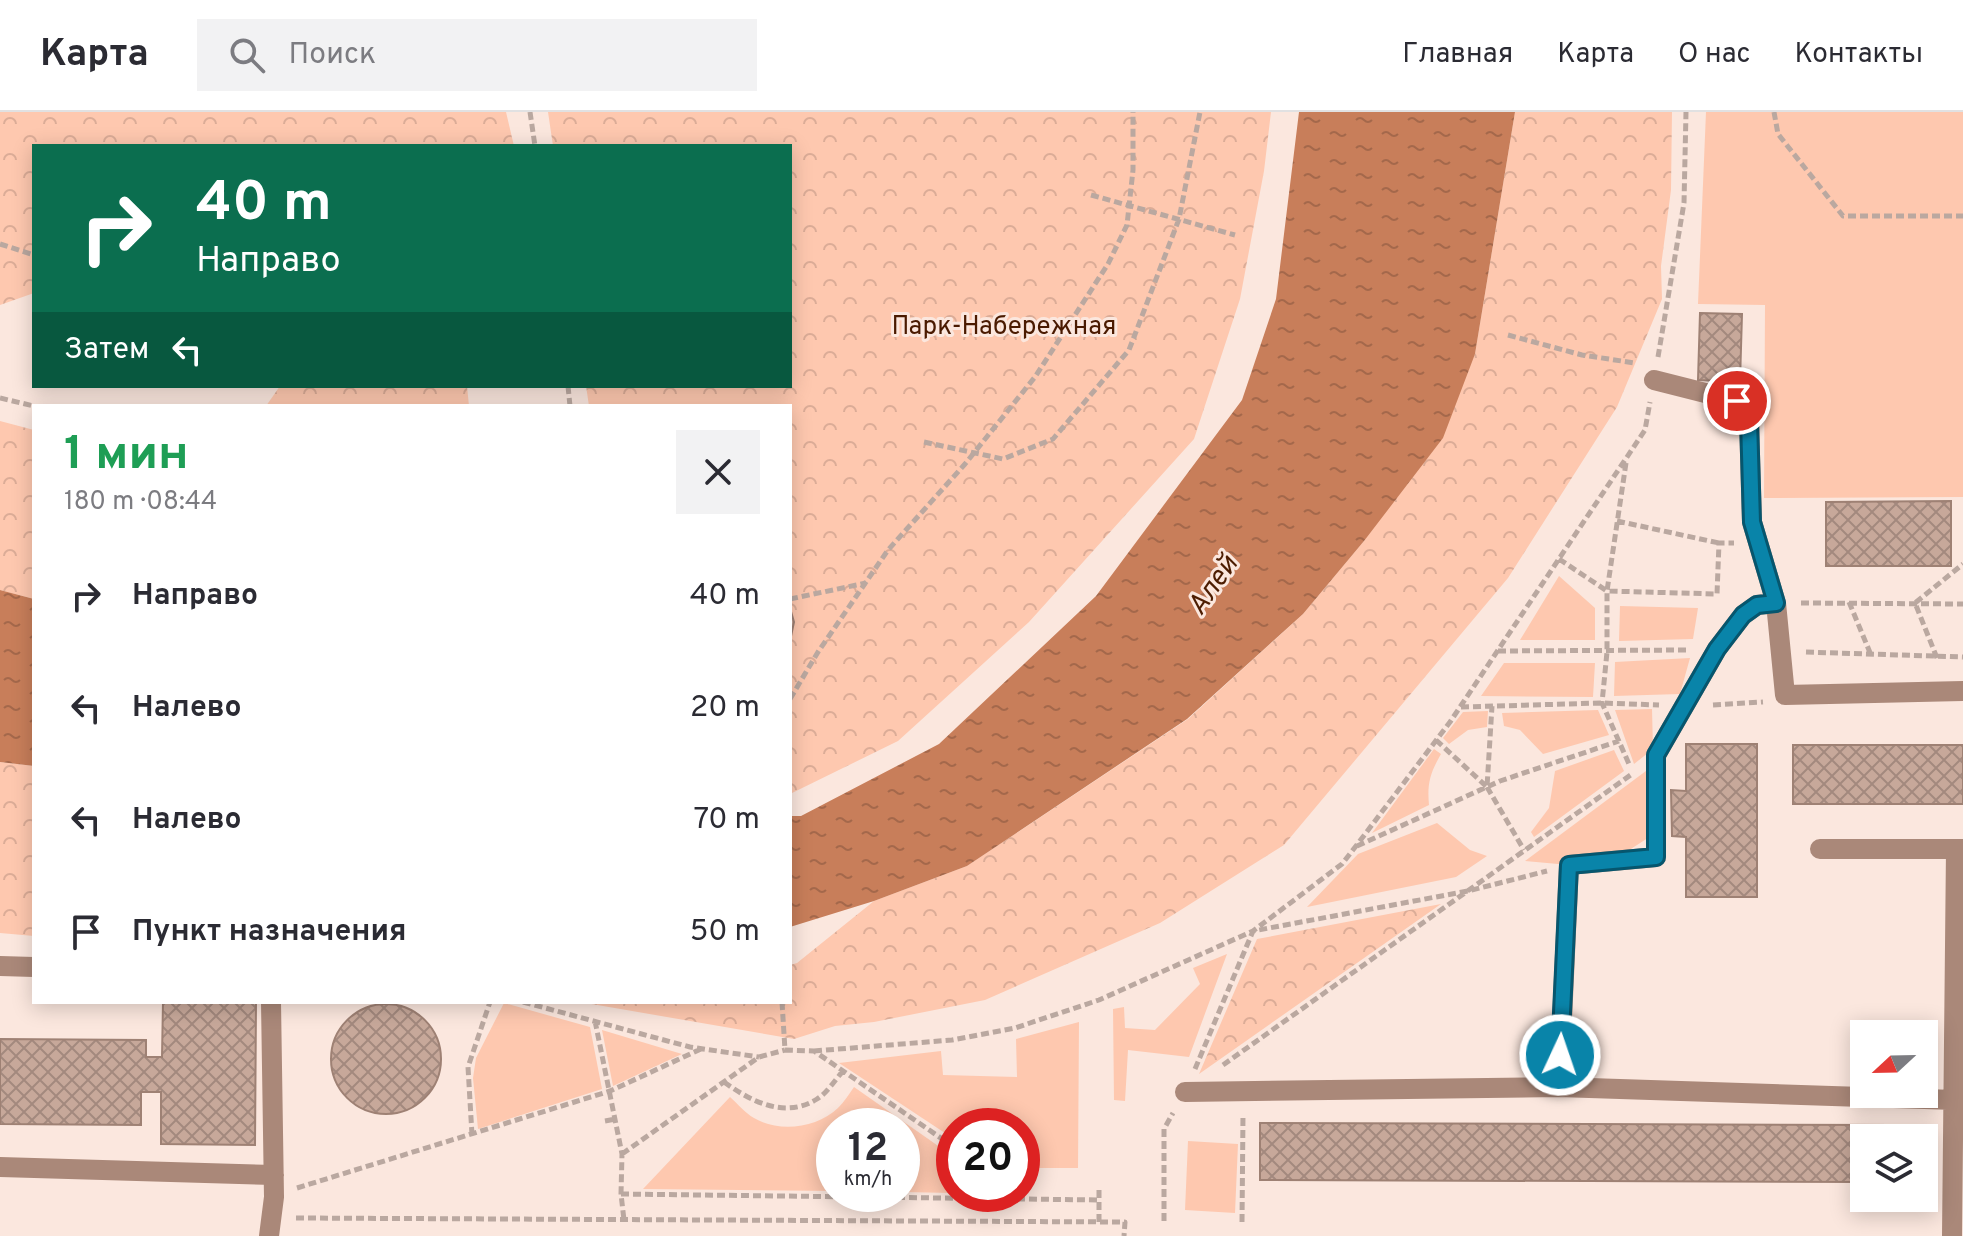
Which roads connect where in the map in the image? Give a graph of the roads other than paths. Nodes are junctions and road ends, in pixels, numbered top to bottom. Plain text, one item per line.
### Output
1 (1655, 373) road end
2 (1776, 603) junction
3 (1963, 691) edge
4 (1820, 849) dead end
5 (1960, 849) edge
6 (0, 966) edge
7 (32, 967) edge
8 (271, 1004) edge
9 (1559, 1087) junction
10 (1185, 1092) road end
11 (1955, 1100) junction
12 (0, 1167) edge
13 (274, 1175) junction
14 (271, 1217) edge
15 (1952, 1236) edge

1 - 2 lane
2 - 3 lane
2 - 9 lane
4 - 5 lane
5 - 11 lane
6 - 7 lane
8 - 13 lane
9 - 10 lane
9 - 11 lane
11 - 15 lane
12 - 13 lane
13 - 14 lane

